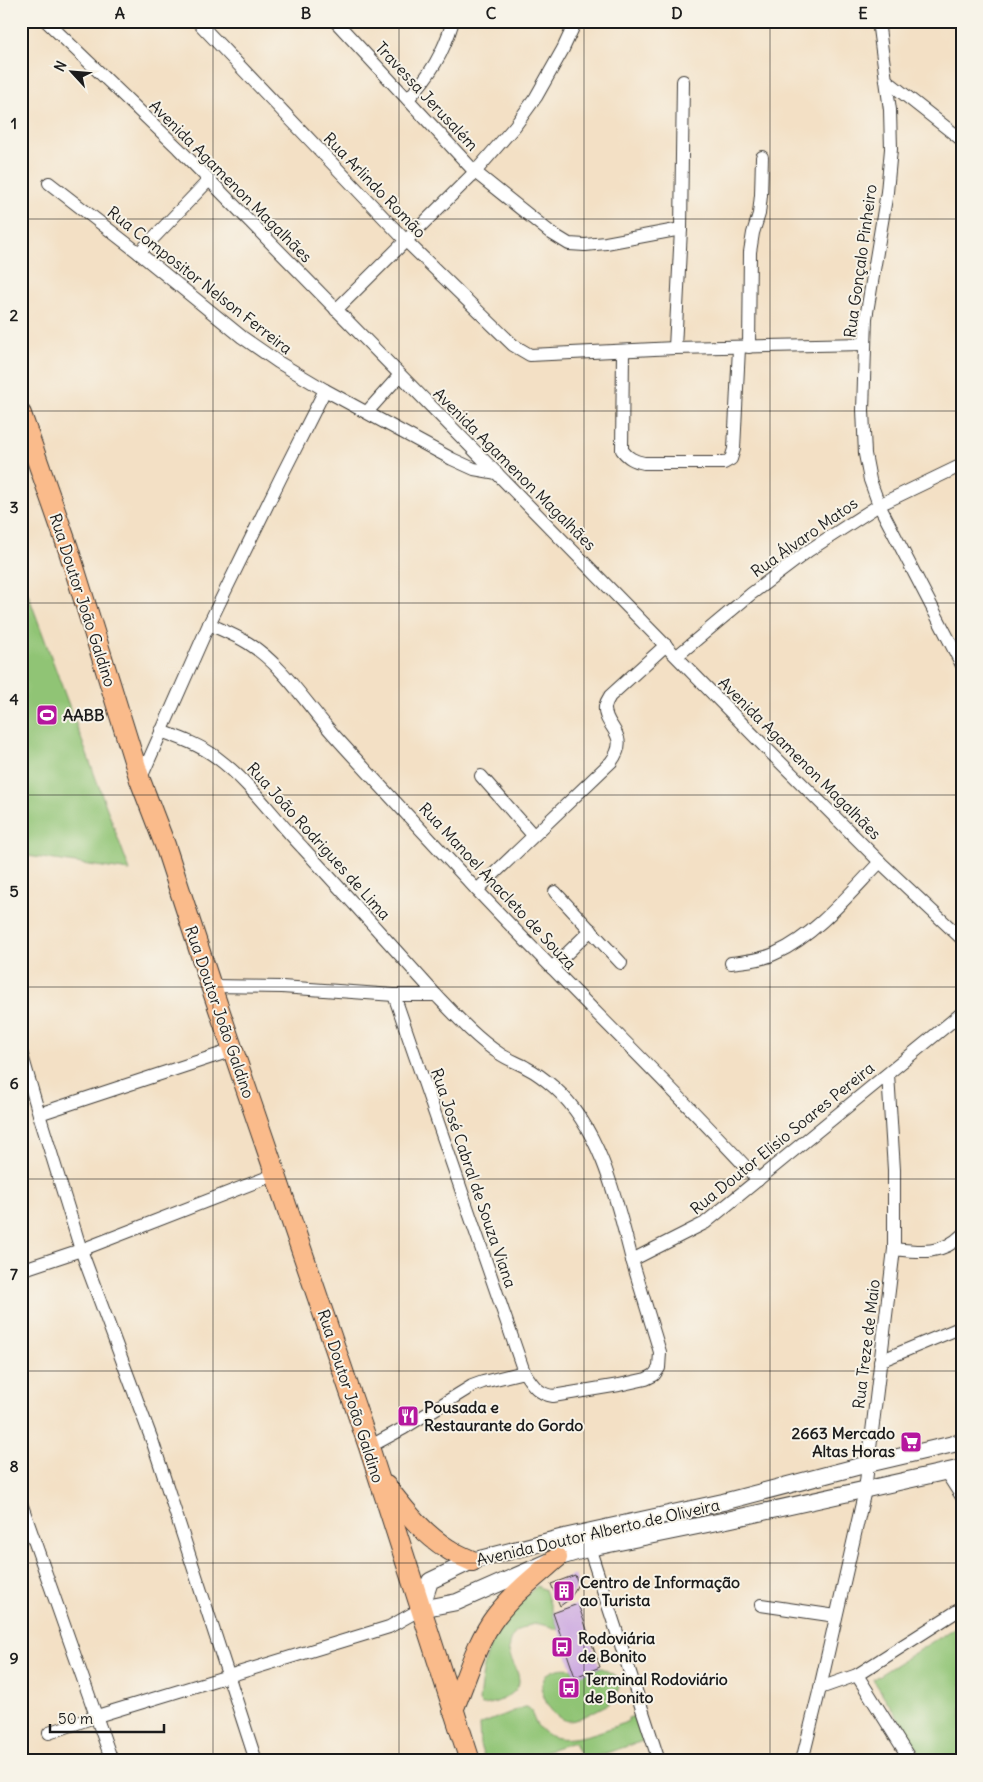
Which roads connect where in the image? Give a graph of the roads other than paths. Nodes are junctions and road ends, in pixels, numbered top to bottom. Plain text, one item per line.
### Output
1 (46, 21) edge
2 (197, 21) edge
3 (335, 21) edge
4 (453, 21) edge
5 (576, 21) edge
6 (878, 21) edge
7 (886, 80) junction
8 (683, 81) dead end
9 (408, 99) junction
10 (962, 140) edge
11 (762, 157) dead end
12 (475, 172) junction
13 (209, 180) junction
14 (49, 182) dead end
15 (681, 230) junction
16 (406, 241) junction
17 (139, 253) junction
18 (336, 310) junction
19 (864, 344) junction
20 (744, 347) junction
21 (675, 348) junction
22 (623, 351) junction
23 (400, 375) junction
24 (325, 390) junction
25 (367, 412) junction
26 (21, 414) edge
27 (962, 465) edge
28 (497, 473) junction
29 (879, 505) junction
30 (209, 624) junction
31 (666, 645) junction
32 (677, 656) junction
33 (962, 665) edge
34 (161, 732) junction
35 (481, 776) dead end
36 (140, 780) junction
37 (533, 835) junction
38 (880, 862) junction
39 (477, 890) junction
40 (555, 892) dead end
41 (591, 930) junction
42 (961, 938) edge
43 (621, 963) dead end
44 (731, 963) dead end
45 (552, 968) junction
46 (211, 986) junction
47 (394, 995) junction
48 (436, 995) junction
49 (962, 1013) edge
50 (233, 1050) junction
51 (21, 1052) edge
52 (888, 1074) junction
53 (39, 1114) junction
54 (276, 1174) junction
55 (758, 1180) junction
56 (962, 1235) edge
57 (894, 1249) junction
58 (81, 1250) junction
59 (632, 1260) junction
60 (21, 1270) edge
61 (962, 1327) edge
62 (880, 1361) junction
63 (524, 1372) junction
64 (962, 1442) edge
65 (369, 1447) junction
66 (868, 1464) junction
67 (954, 1470) edge
68 (377, 1474) junction
69 (865, 1490) junction
70 (962, 1497) edge
71 (723, 1502) junction
72 (21, 1503) edge
73 (727, 1520) junction
74 (583, 1532) junction
75 (590, 1548) junction
76 (557, 1558) junction
77 (472, 1561) junction
78 (761, 1605) dead end
79 (962, 1608) edge
80 (421, 1610) junction
81 (836, 1616) junction
82 (228, 1675) junction
83 (857, 1675) junction
84 (820, 1688) junction
85 (454, 1710) junction
86 (97, 1716) junction
87 (49, 1733) dead end
88 (112, 1761) edge
89 (256, 1761) edge
90 (470, 1761) edge
91 (659, 1761) edge
92 (802, 1761) edge
93 (911, 1761) edge

1 - 13 street, Avenida Agamenon Magalhães
2 - 16 street, Rua Arlindo Romão
3 - 9 street, Travessa Jerusalém
4 - 9 street
5 - 12 street
6 - 7 street, Rua Gonçalo Pinheiro
7 - 10 street
7 - 19 street, Rua Gonçalo Pinheiro
8 - 15 street
9 - 12 street, Travessa Jerusalém
11 - 20 street
12 - 15 street, Travessa Jerusalém
12 - 16 street
13 - 17 street
13 - 18 street, Avenida Agamenon Magalhães
14 - 17 street, Rua Compositor Nelson Ferreira
15 - 21 street
16 - 18 street
16 - 22 street, Rua Arlindo Romão
17 - 24 street, Rua Compositor Nelson Ferreira
18 - 23 street, Avenida Agamenon Magalhães
19 - 20 street
19 - 29 street, Rua Gonçalo Pinheiro
20 - 21 street
20 - 22 street
21 - 22 street
23 - 25 street
23 - 28 street, Avenida Agamenon Magalhães
24 - 25 street, Rua Compositor Nelson Ferreira
24 - 30 street
25 - 28 street, Rua Compositor Nelson Ferreira
26 - 36 main road, Rua Doutor João Galdino
27 - 29 street, Rua Álvaro Matos
28 - 31 street, Avenida Agamenon Magalhães
29 - 32 street, Rua Álvaro Matos
29 - 33 street, Rua Gonçalo Pinheiro
30 - 34 street
30 - 39 street, Rua Manoel Anacleto de Souza
31 - 32 street, Avenida Agamenon Magalhães
31 - 37 street
32 - 38 street, Avenida Agamenon Magalhães
34 - 36 street
34 - 48 street, Rua João Rodrigues de Lima
35 - 37 street
36 - 46 main road, Rua Doutor João Galdino
37 - 39 street
38 - 42 street, Avenida Agamenon Magalhães
38 - 44 street
39 - 45 street, Rua Manoel Anacleto de Souza
40 - 41 street
41 - 43 street
41 - 45 street
45 - 55 street, Rua Manoel Anacleto de Souza
46 - 47 street
46 - 50 main road, Rua Doutor João Galdino
47 - 48 street
47 - 63 street, Rua José Cabral de Souza Viana
48 - 59 street, Rua João Rodrigues de Lima
49 - 52 street, Rua Doutor Elisio Soares Pereira
50 - 53 street
50 - 54 main road, Rua Doutor João Galdino
51 - 53 street
52 - 55 street, Rua Doutor Elisio Soares Pereira
52 - 57 street, Rua Treze de Maio
53 - 58 street
54 - 58 street
54 - 65 main road, Rua Doutor João Galdino
55 - 59 street, Rua Doutor Elisio Soares Pereira
56 - 57 street
57 - 62 street, Rua Treze de Maio
58 - 60 street
58 - 82 street
59 - 63 street, Rua José Cabral de Souza Viana
61 - 62 street
62 - 66 street, Rua Treze de Maio
63 - 65 street
64 - 66 street, Avenida Doutor Alberto de Oliveira
65 - 68 main road, Rua Doutor João Galdino
66 - 69 street, Rua Treze de Maio
66 - 71 street, Avenida Doutor Alberto de Oliveira
67 - 69 street, Avenida Doutor Alberto de Oliveira
67 - 70 street
68 - 77 main road
68 - 80 main road, Rua Doutor João Galdino
69 - 73 street, Avenida Doutor Alberto de Oliveira
69 - 81 street, Rua Treze de Maio
71 - 73 street
71 - 74 street, Avenida Doutor Alberto de Oliveira
72 - 86 street
73 - 75 street, Avenida Doutor Alberto de Oliveira
74 - 75 street
74 - 77 street, Avenida Doutor Alberto de Oliveira
75 - 76 street, Avenida Doutor Alberto de Oliveira
75 - 91 street
76 - 80 street, Avenida Doutor Alberto de Oliveira
76 - 85 main road
77 - 80 street, Avenida Doutor Alberto de Oliveira
78 - 81 street
79 - 83 street
80 - 82 street
80 - 85 main road, Rua Doutor João Galdino
81 - 84 street, Rua Treze de Maio
82 - 86 street
82 - 89 street
83 - 84 street
83 - 93 street
84 - 92 street, Rua Treze de Maio
85 - 90 main road, Rua Doutor João Galdino
86 - 87 street
86 - 88 street

